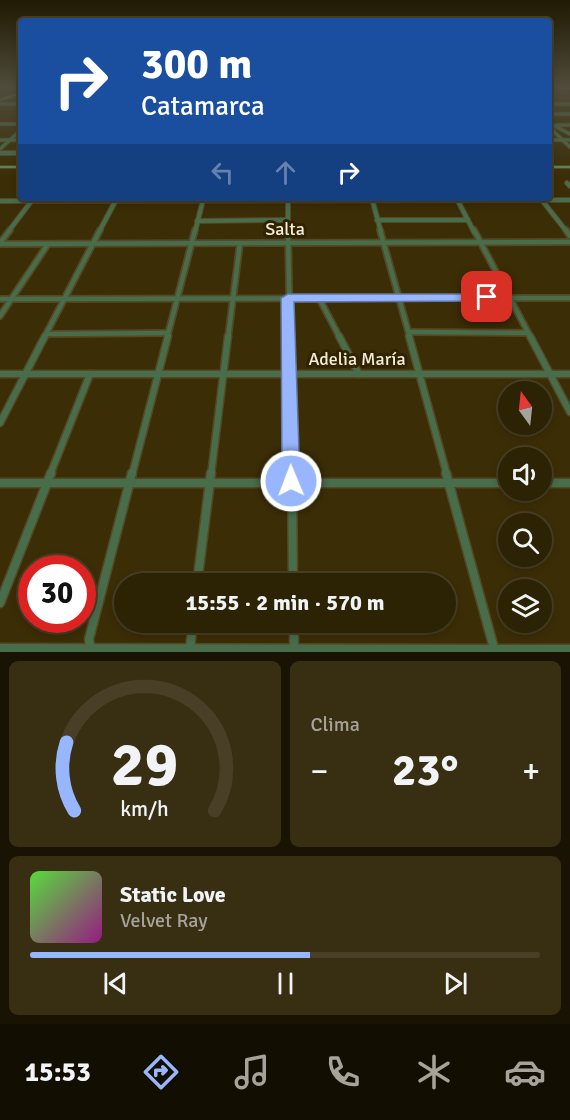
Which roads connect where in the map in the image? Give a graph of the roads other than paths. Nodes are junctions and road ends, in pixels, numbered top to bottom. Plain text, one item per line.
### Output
1 (0, 124) edge
2 (18, 124) edge
3 (552, 125) edge
4 (570, 125) edge
5 (552, 126) edge
6 (552, 128) edge
7 (18, 133) edge
8 (570, 134) edge
9 (0, 140) edge
10 (10, 140) junction
11 (18, 140) edge
12 (552, 140) edge
13 (562, 140) junction
14 (570, 140) edge
15 (570, 147) edge
16 (0, 151) edge
17 (18, 153) edge
18 (552, 166) edge
19 (570, 166) edge
20 (0, 167) edge
21 (18, 167) edge
22 (552, 199) edge
23 (18, 200) edge
24 (570, 200) edge
25 (0, 201) edge
26 (32, 201) edge
27 (116, 201) edge
28 (202, 201) edge
29 (288, 201) edge
30 (372, 201) edge
31 (458, 201) edge
32 (543, 201) edge
33 (288, 220) junction
34 (377, 220) junction
35 (468, 220) junction
36 (197, 221) junction
37 (570, 236) edge
38 (570, 242) edge
39 (192, 243) junction
40 (240, 243) junction
41 (288, 243) junction
42 (384, 243) junction
43 (480, 243) junction
44 (0, 244) edge
45 (48, 244) junction
46 (93, 244) junction
47 (510, 297) junction
48 (177, 298) junction
49 (233, 298) junction
50 (288, 298) junction
51 (319, 298) junction
52 (399, 298) junction
53 (570, 298) edge
54 (0, 299) edge
55 (11, 299) junction
56 (65, 299) junction
57 (0, 316) edge
58 (409, 332) junction
59 (168, 333) junction
60 (528, 333) junction
61 (46, 334) junction
62 (0, 374) edge
63 (25, 374) junction
64 (90, 374) junction
65 (157, 374) junction
66 (289, 374) junction
67 (358, 374) junction
68 (420, 374) junction
69 (550, 374) junction
70 (570, 374) edge
71 (222, 375) junction
72 (570, 412) edge
73 (0, 423) edge
74 (291, 481) junction
75 (129, 482) junction
76 (208, 482) junction
77 (0, 483) edge
78 (48, 483) junction
79 (450, 483) junction
80 (498, 483) edge
81 (552, 483) edge
82 (570, 483) edge
83 (198, 573) edge
84 (293, 573) edge
85 (0, 603) edge
86 (192, 633) edge
87 (294, 633) edge
88 (0, 648) edge
89 (190, 649) junction
90 (570, 649) edge
91 (91, 650) edge
92 (294, 650) edge
93 (495, 650) edge

1 - 2 street
3 - 4 street
5 - 8 street
6 - 13 street
7 - 10 street
9 - 10 street
10 - 11 street
10 - 16 street
12 - 13 street
13 - 14 street
13 - 15 street
16 - 17 street
18 - 19 main road
20 - 21 main road
22 - 24 street
23 - 25 street
26 - 44 street
27 - 46 street
28 - 36 street
29 - 33 street
30 - 34 street
31 - 35 street
32 - 37 street
33 - 36 street
33 - 41 street
34 - 35 street
34 - 42 street
35 - 43 street
36 - 39 street
38 - 43 street, Salta
39 - 40 street, Salta
39 - 46 street, Salta
39 - 48 street
40 - 41 street, Salta
40 - 49 street
41 - 42 street, Salta
41 - 50 street
42 - 43 street, Salta
42 - 52 street
43 - 47 street
44 - 45 street, Salta
45 - 46 street, Salta
45 - 55 street
46 - 56 street
47 - 52 street
47 - 53 street
47 - 60 street
48 - 49 street
48 - 56 street
48 - 59 street
49 - 50 street
49 - 71 street
50 - 51 street
50 - 66 street
51 - 52 street
51 - 67 street
52 - 58 street
54 - 55 street
55 - 56 street
55 - 57 street
56 - 61 street
58 - 60 street
58 - 68 street
59 - 61 street
59 - 65 street
60 - 69 street
61 - 63 street
62 - 63 street, Adelia María
63 - 64 street, Adelia María
63 - 73 street
64 - 65 street, Adelia María
64 - 78 street
65 - 71 street, Adelia María
65 - 75 street
66 - 67 street, Adelia María
66 - 71 street, Adelia María
66 - 74 street
67 - 68 street, Adelia María
68 - 69 street, Adelia María
68 - 79 street
69 - 70 street, Adelia María
69 - 72 street
71 - 76 street
74 - 76 street
74 - 79 street
74 - 84 street
75 - 76 street
75 - 78 street
75 - 91 street
76 - 83 street
77 - 78 street
78 - 85 street
79 - 80 street
79 - 93 street
81 - 82 street
86 - 89 street
87 - 92 street
88 - 91 street
89 - 91 street
89 - 92 street
90 - 93 street
92 - 93 street

